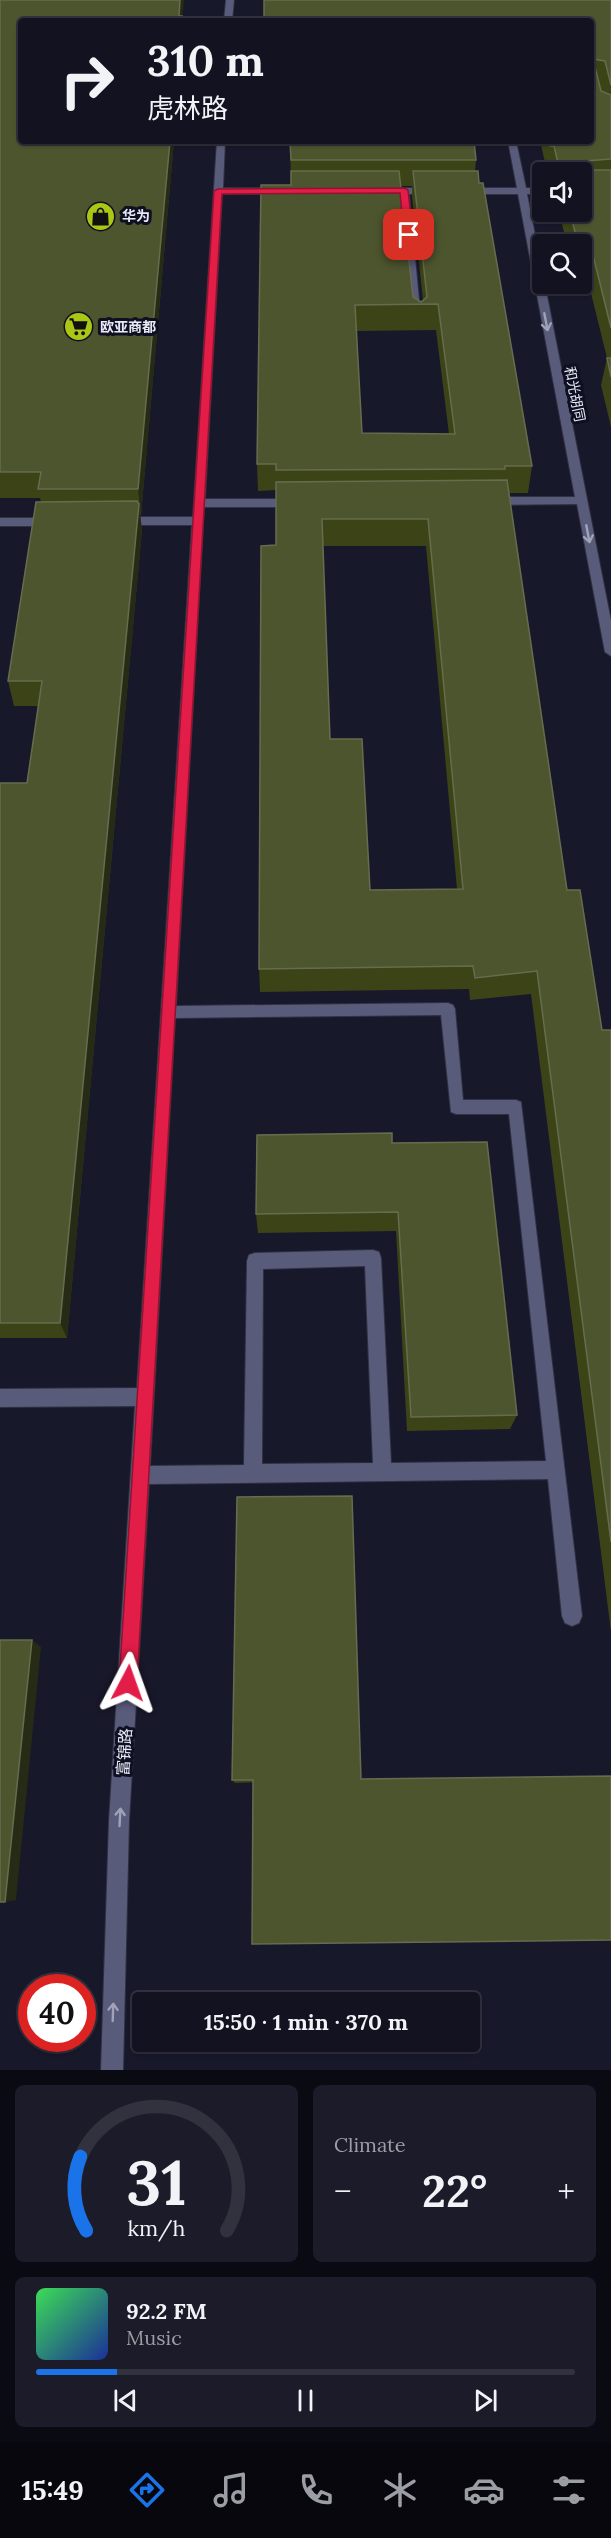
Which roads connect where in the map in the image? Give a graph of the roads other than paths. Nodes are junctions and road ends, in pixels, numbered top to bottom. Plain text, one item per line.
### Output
1 (230, 0) edge
2 (228, 18) edge
3 (221, 144) edge
4 (512, 144) edge
5 (404, 190) junction
6 (218, 191) junction
7 (288, 191) edge
8 (369, 191) edge
9 (439, 191) edge
10 (450, 191) edge
11 (520, 191) junction
12 (532, 191) edge
13 (418, 323) dead end
14 (581, 500) junction
15 (474, 501) edge
16 (307, 502) edge
17 (200, 503) junction
18 (199, 521) junction
19 (0, 522) edge
20 (70, 522) edge
21 (105, 522) edge
22 (611, 652) edge
23 (169, 1012) junction
24 (146, 1397) junction
25 (0, 1398) edge
26 (556, 1470) junction
27 (382, 1471) junction
28 (253, 1473) junction
29 (141, 1475) junction
30 (572, 1616) dead end
31 (111, 2070) edge

1 - 2 street
3 - 6 street, 富锦路
4 - 11 street, 和光胡同
5 - 8 street
5 - 9 street
5 - 13 street
6 - 7 street
6 - 17 street, 富锦路
10 - 11 street
11 - 12 street
11 -> 14 street, 和光胡同
14 - 15 street
14 -> 22 street, 和光胡同
16 - 17 street
17 - 18 street, 富锦路
18 - 21 street
18 - 23 street, 富锦路
19 - 20 street
23 - 24 street, 富锦路
23 - 26 street
24 - 25 street
24 - 29 street, 富锦路
26 - 27 street
26 - 30 street
27 - 28 street
27 - 28 street
28 - 29 street
31 -> 29 street, 富锦路

